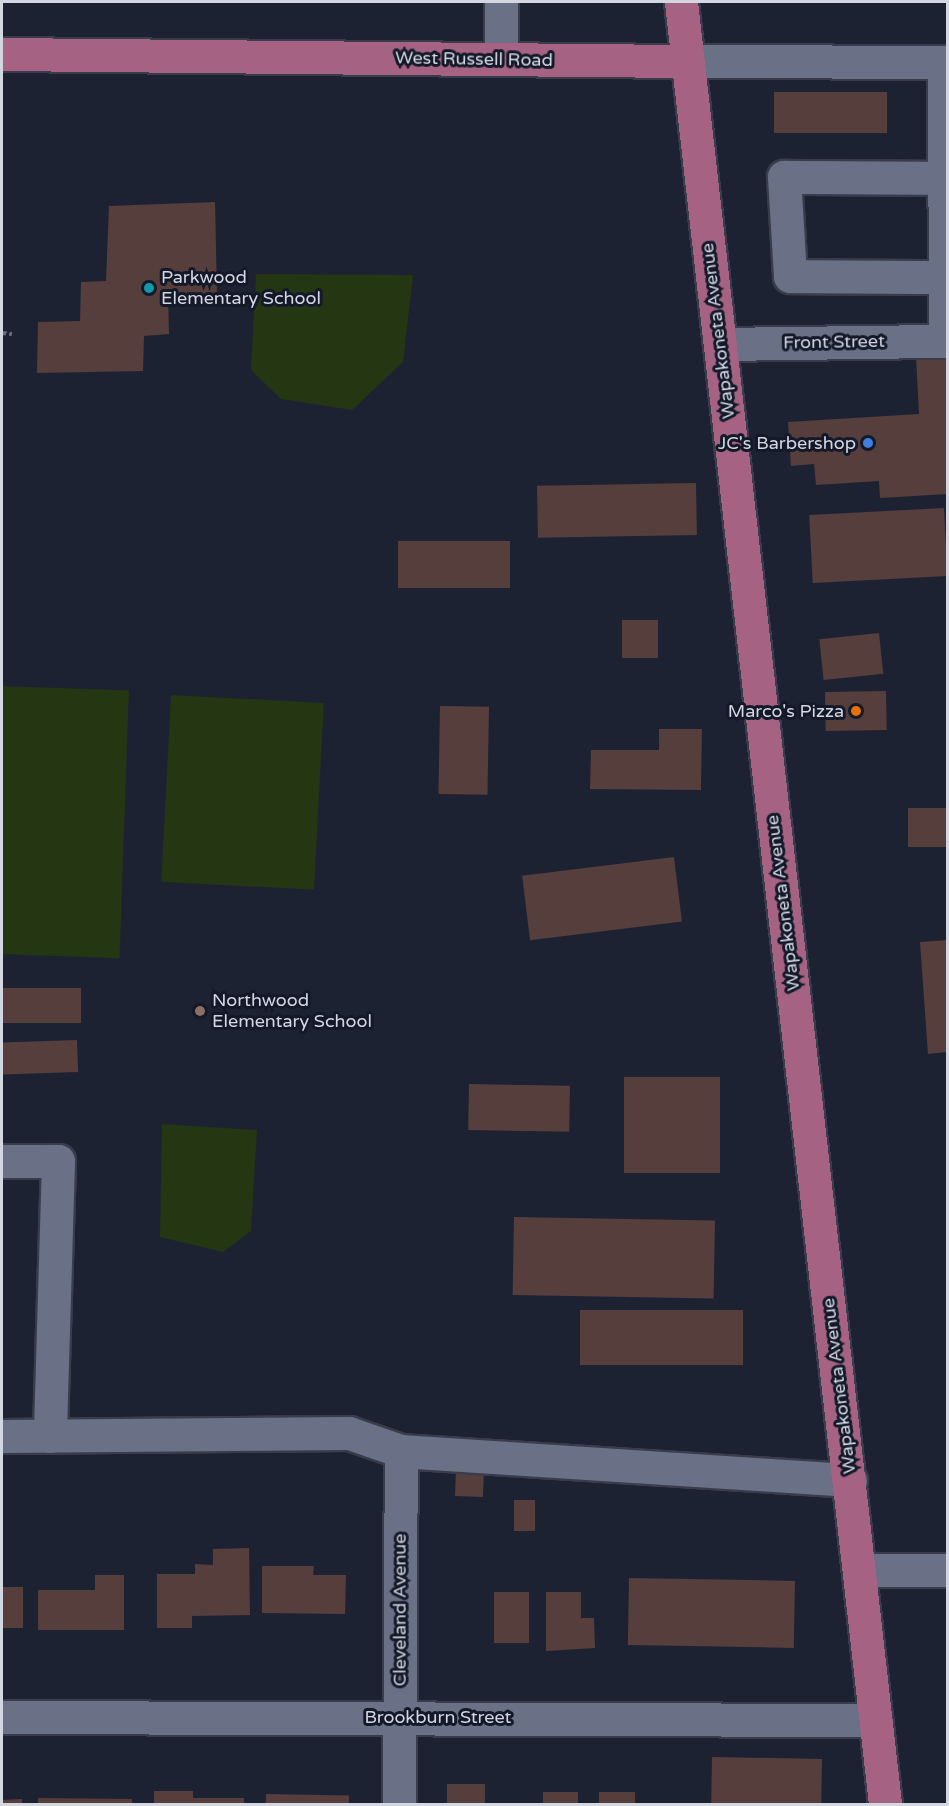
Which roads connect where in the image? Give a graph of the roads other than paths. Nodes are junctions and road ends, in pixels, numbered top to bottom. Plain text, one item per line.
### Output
1 (501, 2) edge
2 (681, 2) edge
3 (2, 54) edge
4 (501, 59) junction
5 (686, 61) junction
6 (946, 62) edge
7 (946, 124) edge
8 (944, 178) junction
9 (945, 277) junction
10 (946, 340) edge
11 (720, 344) junction
12 (2, 1161) edge
13 (2, 1436) edge
14 (50, 1436) junction
15 (401, 1451) junction
16 (850, 1480) junction
17 (860, 1570) junction
18 (948, 1570) edge
19 (2, 1717) edge
20 (399, 1717) junction
21 (875, 1720) junction
22 (399, 1804) edge
23 (885, 1804) edge

1 - 4 street
2 - 5 main road, Wapakoneta Avenue
3 - 4 main road, West Russell Road
4 - 5 main road, West Russell Road
5 - 6 street, West Russell Road
5 - 11 main road, Wapakoneta Avenue
6 - 7 street
7 - 8 street
8 - 9 street
8 - 9 street
9 - 10 street
10 - 11 street, Front Street
11 - 16 main road, Wapakoneta Avenue
12 - 14 street
13 - 14 street
14 - 15 street
15 - 16 street
15 - 20 street, Cleveland Avenue
16 - 17 main road, Wapakoneta Avenue
17 - 18 street
17 - 21 main road, Wapakoneta Avenue
19 - 20 street, Brookburn Street
20 - 21 street, Brookburn Street
20 - 22 street, Cleveland Avenue
21 - 23 main road, Wapakoneta Avenue

